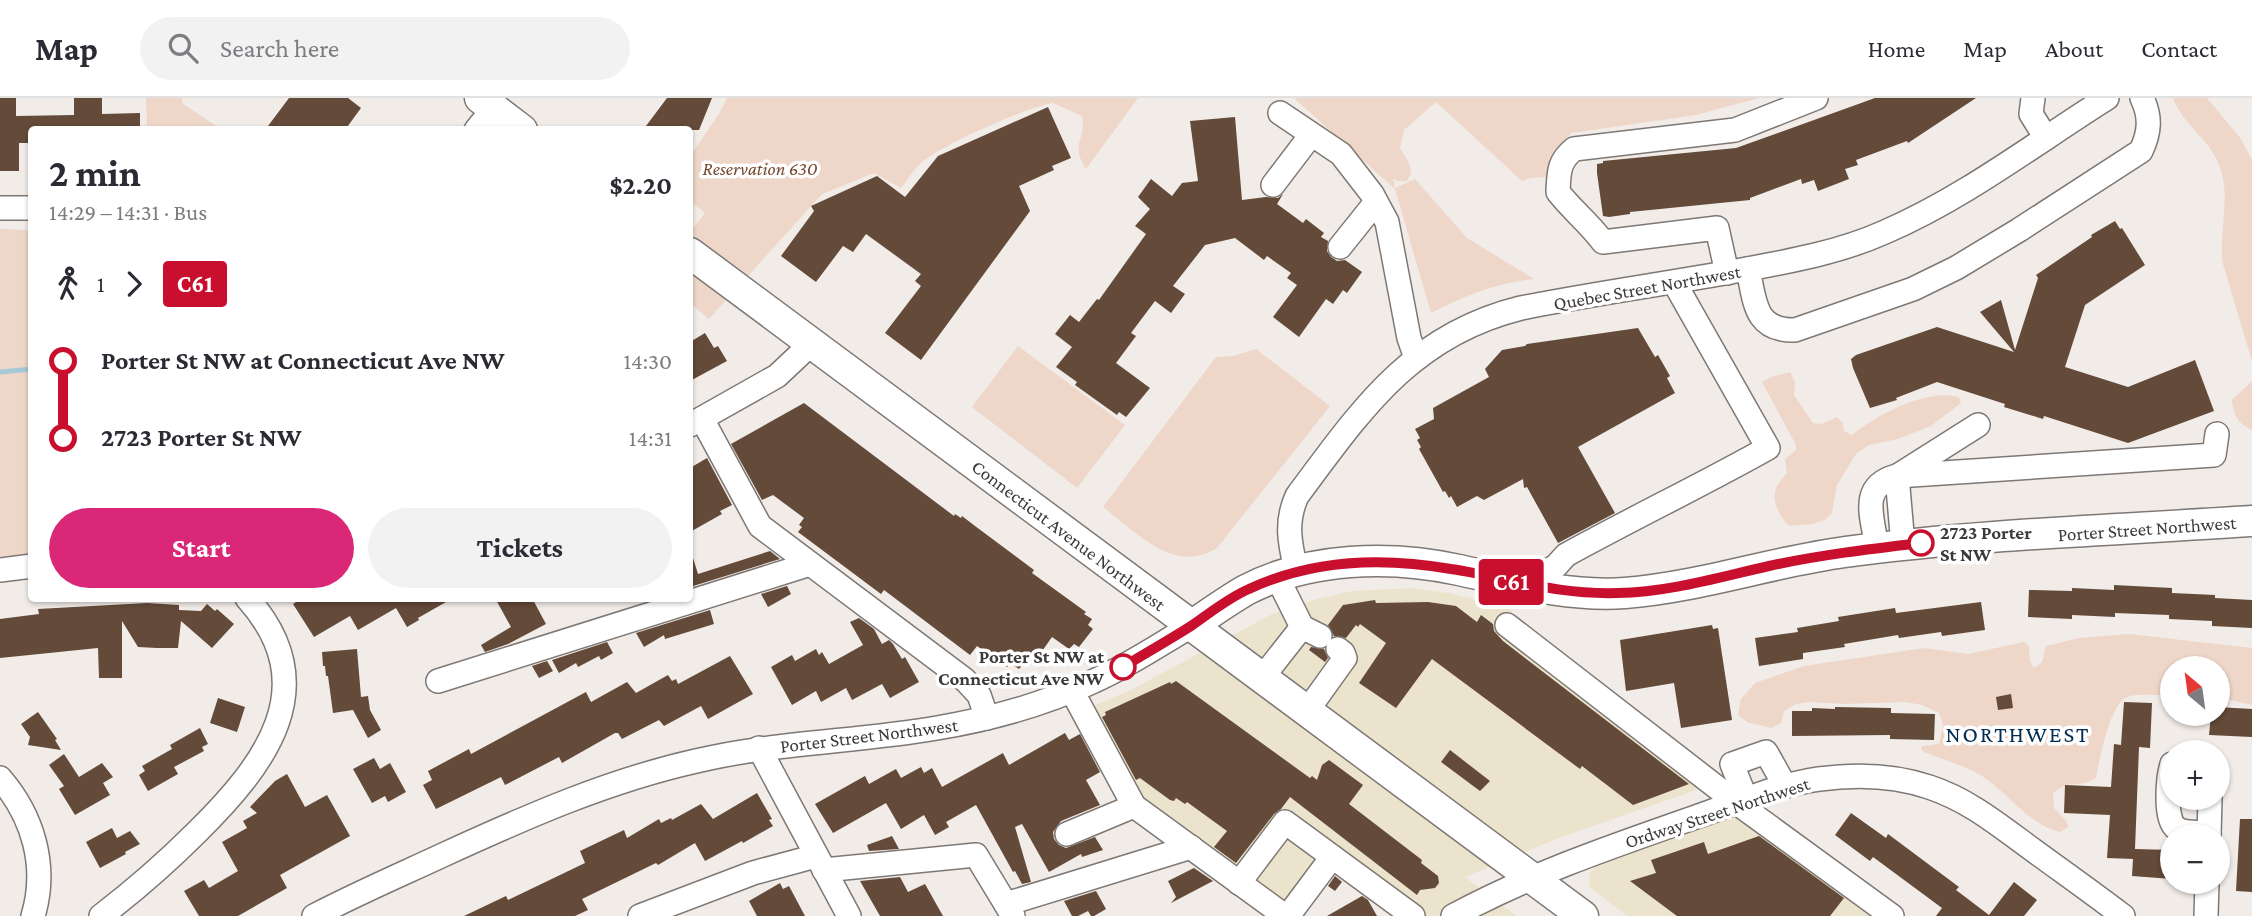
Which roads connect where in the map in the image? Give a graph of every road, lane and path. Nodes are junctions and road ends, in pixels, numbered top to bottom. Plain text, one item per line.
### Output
1 (1816, 98) edge
2 (2034, 98) edge
3 (2107, 98) edge
4 (2142, 98) edge
5 (484, 107) edge
6 (1280, 113) dead end
7 (516, 126) edge
8 (1311, 135) junction
9 (2046, 138) junction
10 (1273, 185) dead end
11 (1376, 202) junction
12 (0, 208) edge
13 (28, 208) edge
14 (1340, 247) dead end
15 (693, 256) edge
16 (1737, 271) junction
17 (1674, 282) junction
18 (811, 344) junction
19 (1416, 358) junction
20 (696, 422) edge
21 (1979, 425) dead end
22 (2217, 434) dead end
23 (1897, 477) junction
24 (2252, 521) edge
25 (1890, 547) junction
26 (810, 564) junction
27 (28, 566) edge
28 (0, 570) edge
29 (1287, 574) junction
30 (1523, 585) junction
31 (693, 601) edge
32 (250, 602) edge
33 (689, 602) edge
34 (1507, 625) dead end
35 (1191, 626) junction
36 (1320, 638) junction
37 (1262, 678) junction
38 (438, 681) dead end
39 (1072, 691) junction
40 (1307, 711) junction
41 (987, 718) junction
42 (759, 748) junction
43 (0, 778) edge
44 (1785, 786) junction
45 (1742, 801) junction
46 (1134, 806) junction
47 (1067, 834) dead end
48 (1191, 847) junction
49 (1332, 857) junction
50 (820, 863) junction
51 (1530, 877) junction
52 (1239, 883) junction
53 (2207, 894) edge
54 (688, 908) edge
55 (1009, 910) edge
56 (33, 916) edge
57 (101, 916) edge
58 (314, 916) edge
59 (640, 916) edge
60 (849, 916) edge
61 (1287, 916) edge
62 (1413, 916) edge
63 (1453, 916) edge
64 (1583, 916) edge
65 (1892, 916) edge
66 (2123, 916) edge
67 (2206, 916) edge

1 - 16 street
2 - 9 street
3 - 9 street, Quebec Street Northwest
4 - 16 street
5 - 7 main road
6 - 8 street
8 - 10 street
8 - 11 street
9 - 16 street, Quebec Street Northwest
11 - 14 street
11 - 19 street
12 - 13 street
15 - 18 main road, Connecticut Avenue Northwest
16 - 17 street, Quebec Street Northwest
17 - 19 street, Quebec Street Northwest
17 - 30 street
18 - 20 street
18 - 35 main road, Connecticut Avenue Northwest
19 - 29 street, Quebec Street Northwest
20 - 26 street
21 - 23 street
22 - 23 street
23 - 25 street
24 - 25 main road, Porter Street Northwest
25 - 30 main road, Porter Street Northwest
26 - 31 street
26 - 41 street
27 - 28 street
29 - 30 main road, Porter Street Northwest
29 - 35 main road, Porter Street Northwest
29 - 36 street, Quebec Street Northwest
32 - 57 street
33 - 38 street
34 - 45 street
35 - 37 main road, Connecticut Avenue Northwest
35 - 39 street, Porter Street Northwest
36 - 37 street
36 - 40 street
37 - 40 main road, Connecticut Avenue Northwest
39 - 41 street, Porter Street Northwest
39 - 46 street
40 - 51 main road, Connecticut Avenue Northwest
41 - 42 street, Porter Street Northwest
42 - 50 street
42 - 58 street, Porter Street Northwest
43 - 56 street
44 - 45 street, Ordway Street Northwest
44 - 45 street
44 - 66 street, Ordway Street Northwest
45 - 51 street, Ordway Street Northwest
45 - 65 street
46 - 47 street
46 - 48 street
48 - 52 street
48 - 55 street
49 - 52 street
49 - 61 street
49 - 62 street
50 - 54 street
50 - 55 street
50 - 60 street
51 - 63 street, Ordway Street Northwest
51 - 64 main road, Connecticut Avenue Northwest
52 - 61 street
53 - 67 street
54 - 59 street

